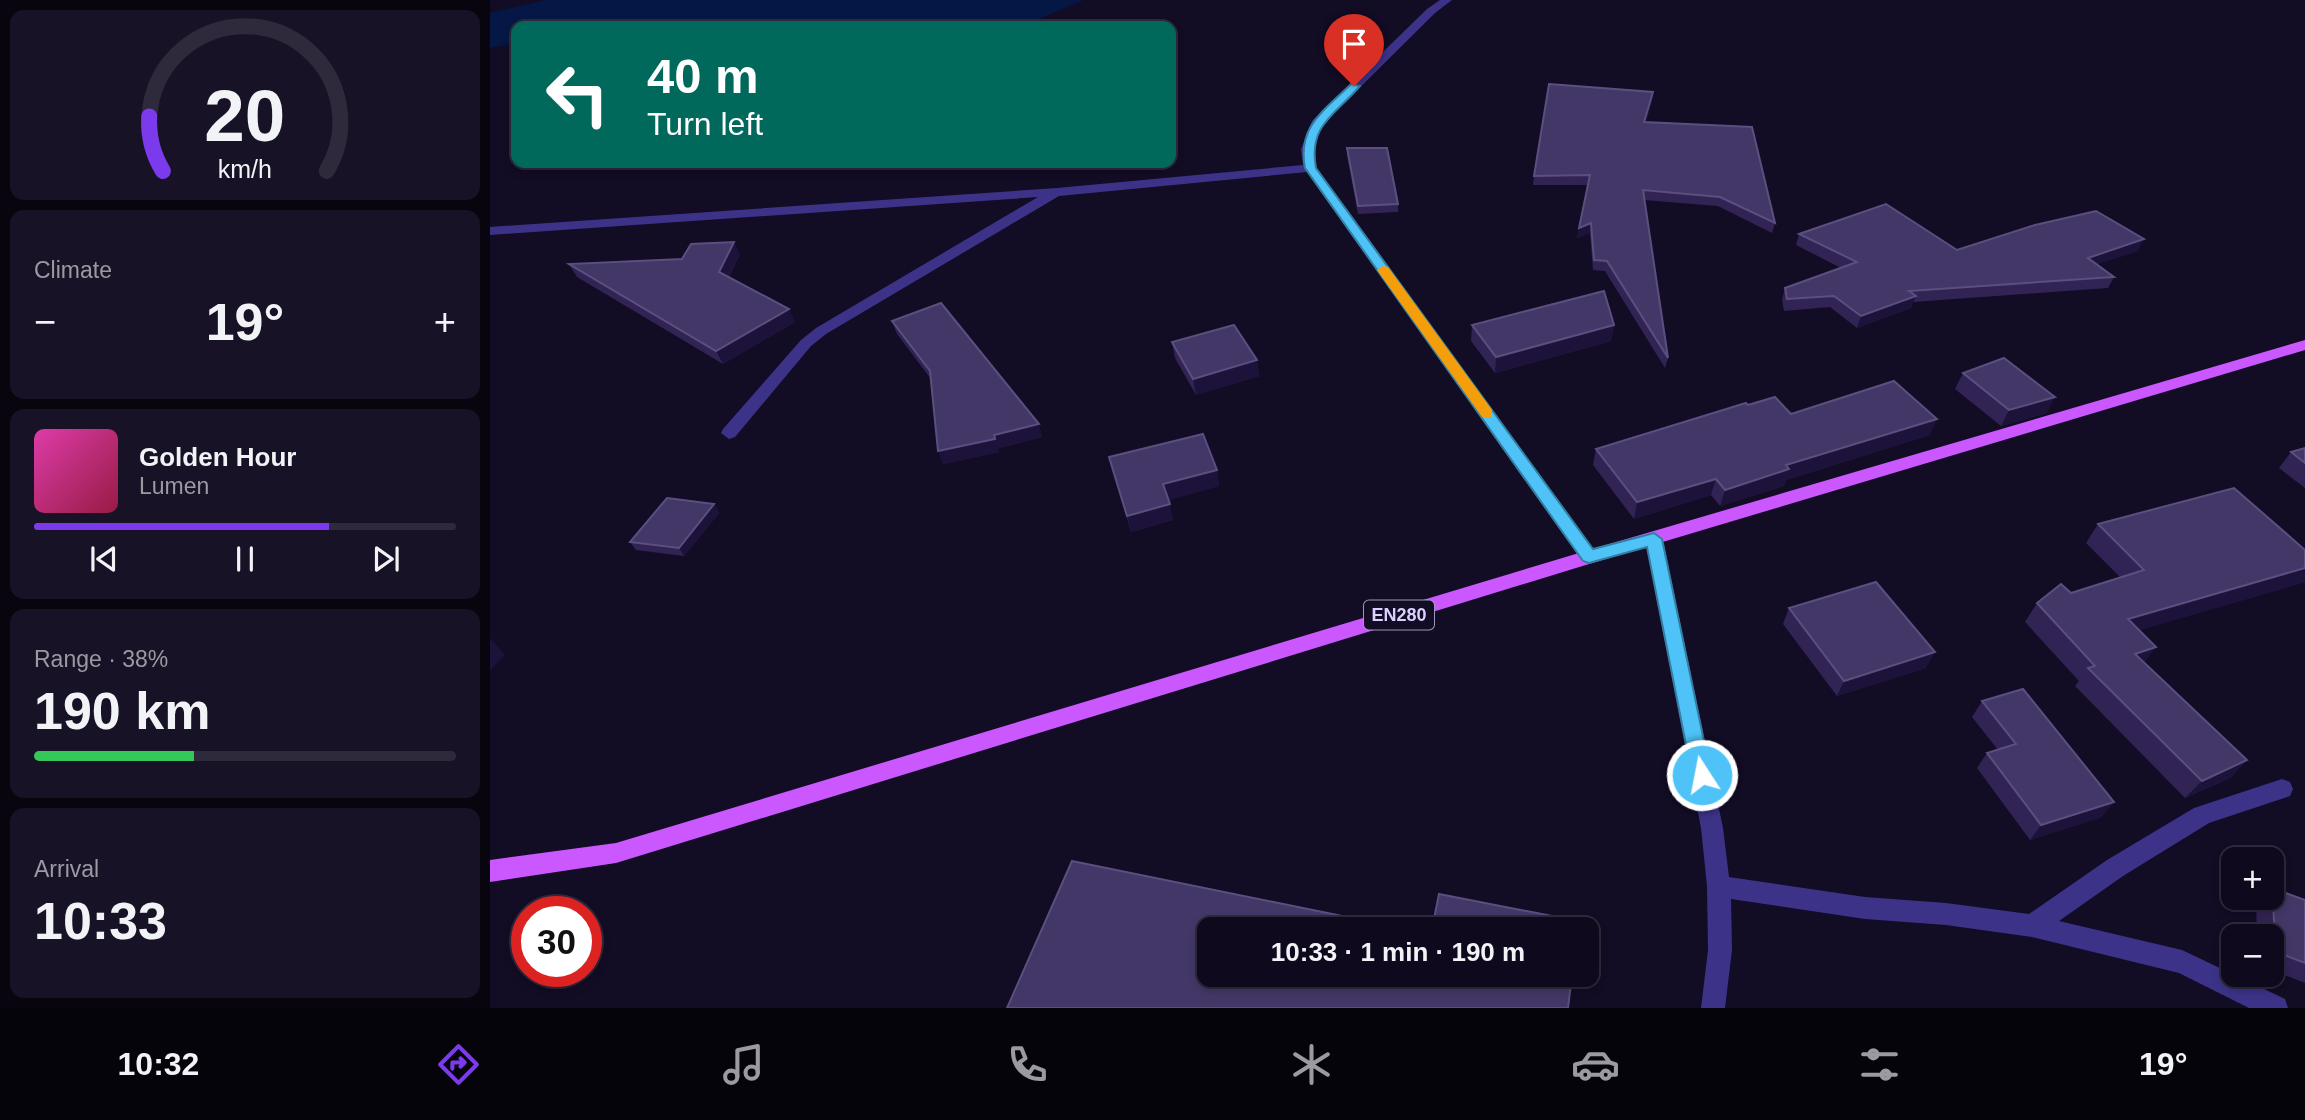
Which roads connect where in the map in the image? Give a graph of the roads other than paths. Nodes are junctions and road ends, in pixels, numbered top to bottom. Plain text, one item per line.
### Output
1 (1447, 0) edge
2 (1311, 168) junction
3 (1057, 192) junction
4 (490, 231) edge
5 (2305, 345) edge
6 (729, 433) dead end
7 (1654, 539) junction
8 (1589, 557) junction
9 (2282, 789) dead end
10 (490, 871) edge
11 (1719, 886) junction
12 (2032, 926) junction
13 (1713, 1008) edge
14 (2276, 1008) edge

1 - 2 street
2 - 3 street
2 - 8 street
3 - 4 street
3 - 6 street
5 - 7 main road, EN280
7 - 8 main road, EN280
7 - 11 street
8 - 10 main road, EN280
9 - 12 street
11 - 12 street
11 - 13 street
12 - 14 street

